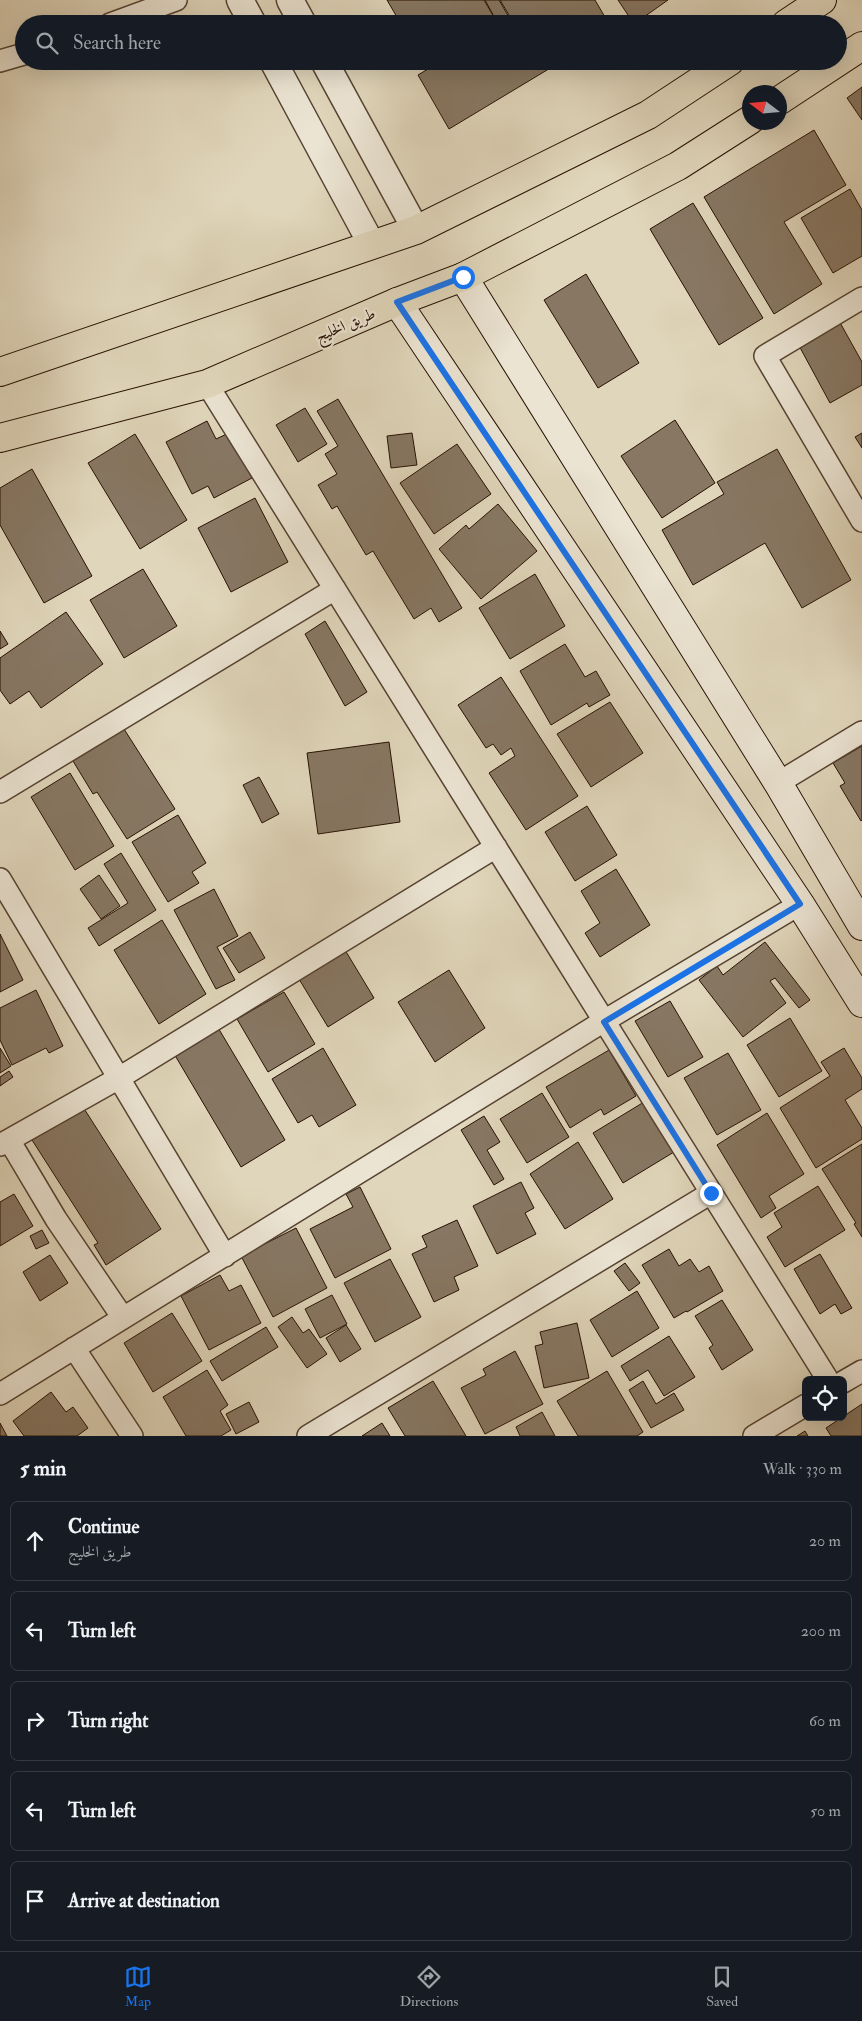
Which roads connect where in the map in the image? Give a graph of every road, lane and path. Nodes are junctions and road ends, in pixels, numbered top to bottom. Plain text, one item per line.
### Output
1 (176, 0) edge
2 (240, 0) edge
3 (290, 0) edge
4 (822, 0) edge
5 (135, 15) edge
6 (248, 15) edge
7 (298, 15) edge
8 (800, 15) edge
9 (862, 46) edge
10 (847, 56) edge
11 (15, 57) edge
12 (0, 61) edge
13 (278, 70) edge
14 (329, 70) edge
15 (716, 70) edge
16 (826, 70) edge
17 (787, 95) edge
18 (742, 125) edge
19 (416, 230) junction
20 (372, 245) junction
21 (463, 277) junction
22 (862, 298) edge
23 (397, 302) junction
24 (0, 372) edge
25 (207, 384) junction
26 (0, 438) edge
27 (862, 521) edge
28 (335, 589) junction
29 (862, 732) edge
30 (778, 783) junction
31 (0, 792) edge
32 (496, 847) junction
33 (0, 879) edge
34 (800, 904) junction
35 (862, 926) edge
36 (862, 1003) edge
37 (604, 1022) junction
38 (119, 1078) junction
39 (4, 1143) edge
40 (711, 1193) junction
41 (225, 1256) junction
42 (123, 1318) junction
43 (74, 1348) junction
44 (862, 1371) edge
45 (825, 1376) edge
46 (847, 1380) edge
47 (0, 1394) edge
48 (802, 1407) edge
49 (132, 1436) edge
50 (308, 1436) edge
51 (754, 1436) edge

1 - 5 street
2 - 6 street
3 - 7 street
4 - 8 main road
9 - 10 main road
11 - 12 street
13 - 20 street
14 - 19 street
15 - 19 main road
16 - 17 main road
18 - 21 main road, طريق الخليج
19 - 20 main road
20 - 24 main road
21 - 23 main road, طريق الخليج
21 - 30 main road
22 - 27 street
23 - 25 main road, طريق الخليج
23 - 34 main road
25 - 26 main road, طريق الخليج
25 - 28 street
28 - 31 street
28 - 32 street
29 - 30 street
30 - 35 main road
32 - 37 street
32 - 38 street
33 - 38 street
34 - 36 main road
34 - 37 street
37 - 40 street
37 - 41 street
38 - 39 street
38 - 41 street
39 - 42 street
40 - 45 street
40 - 50 street
41 - 42 street
42 - 43 street
43 - 47 street
43 - 49 street
44 - 46 street
48 - 51 street

